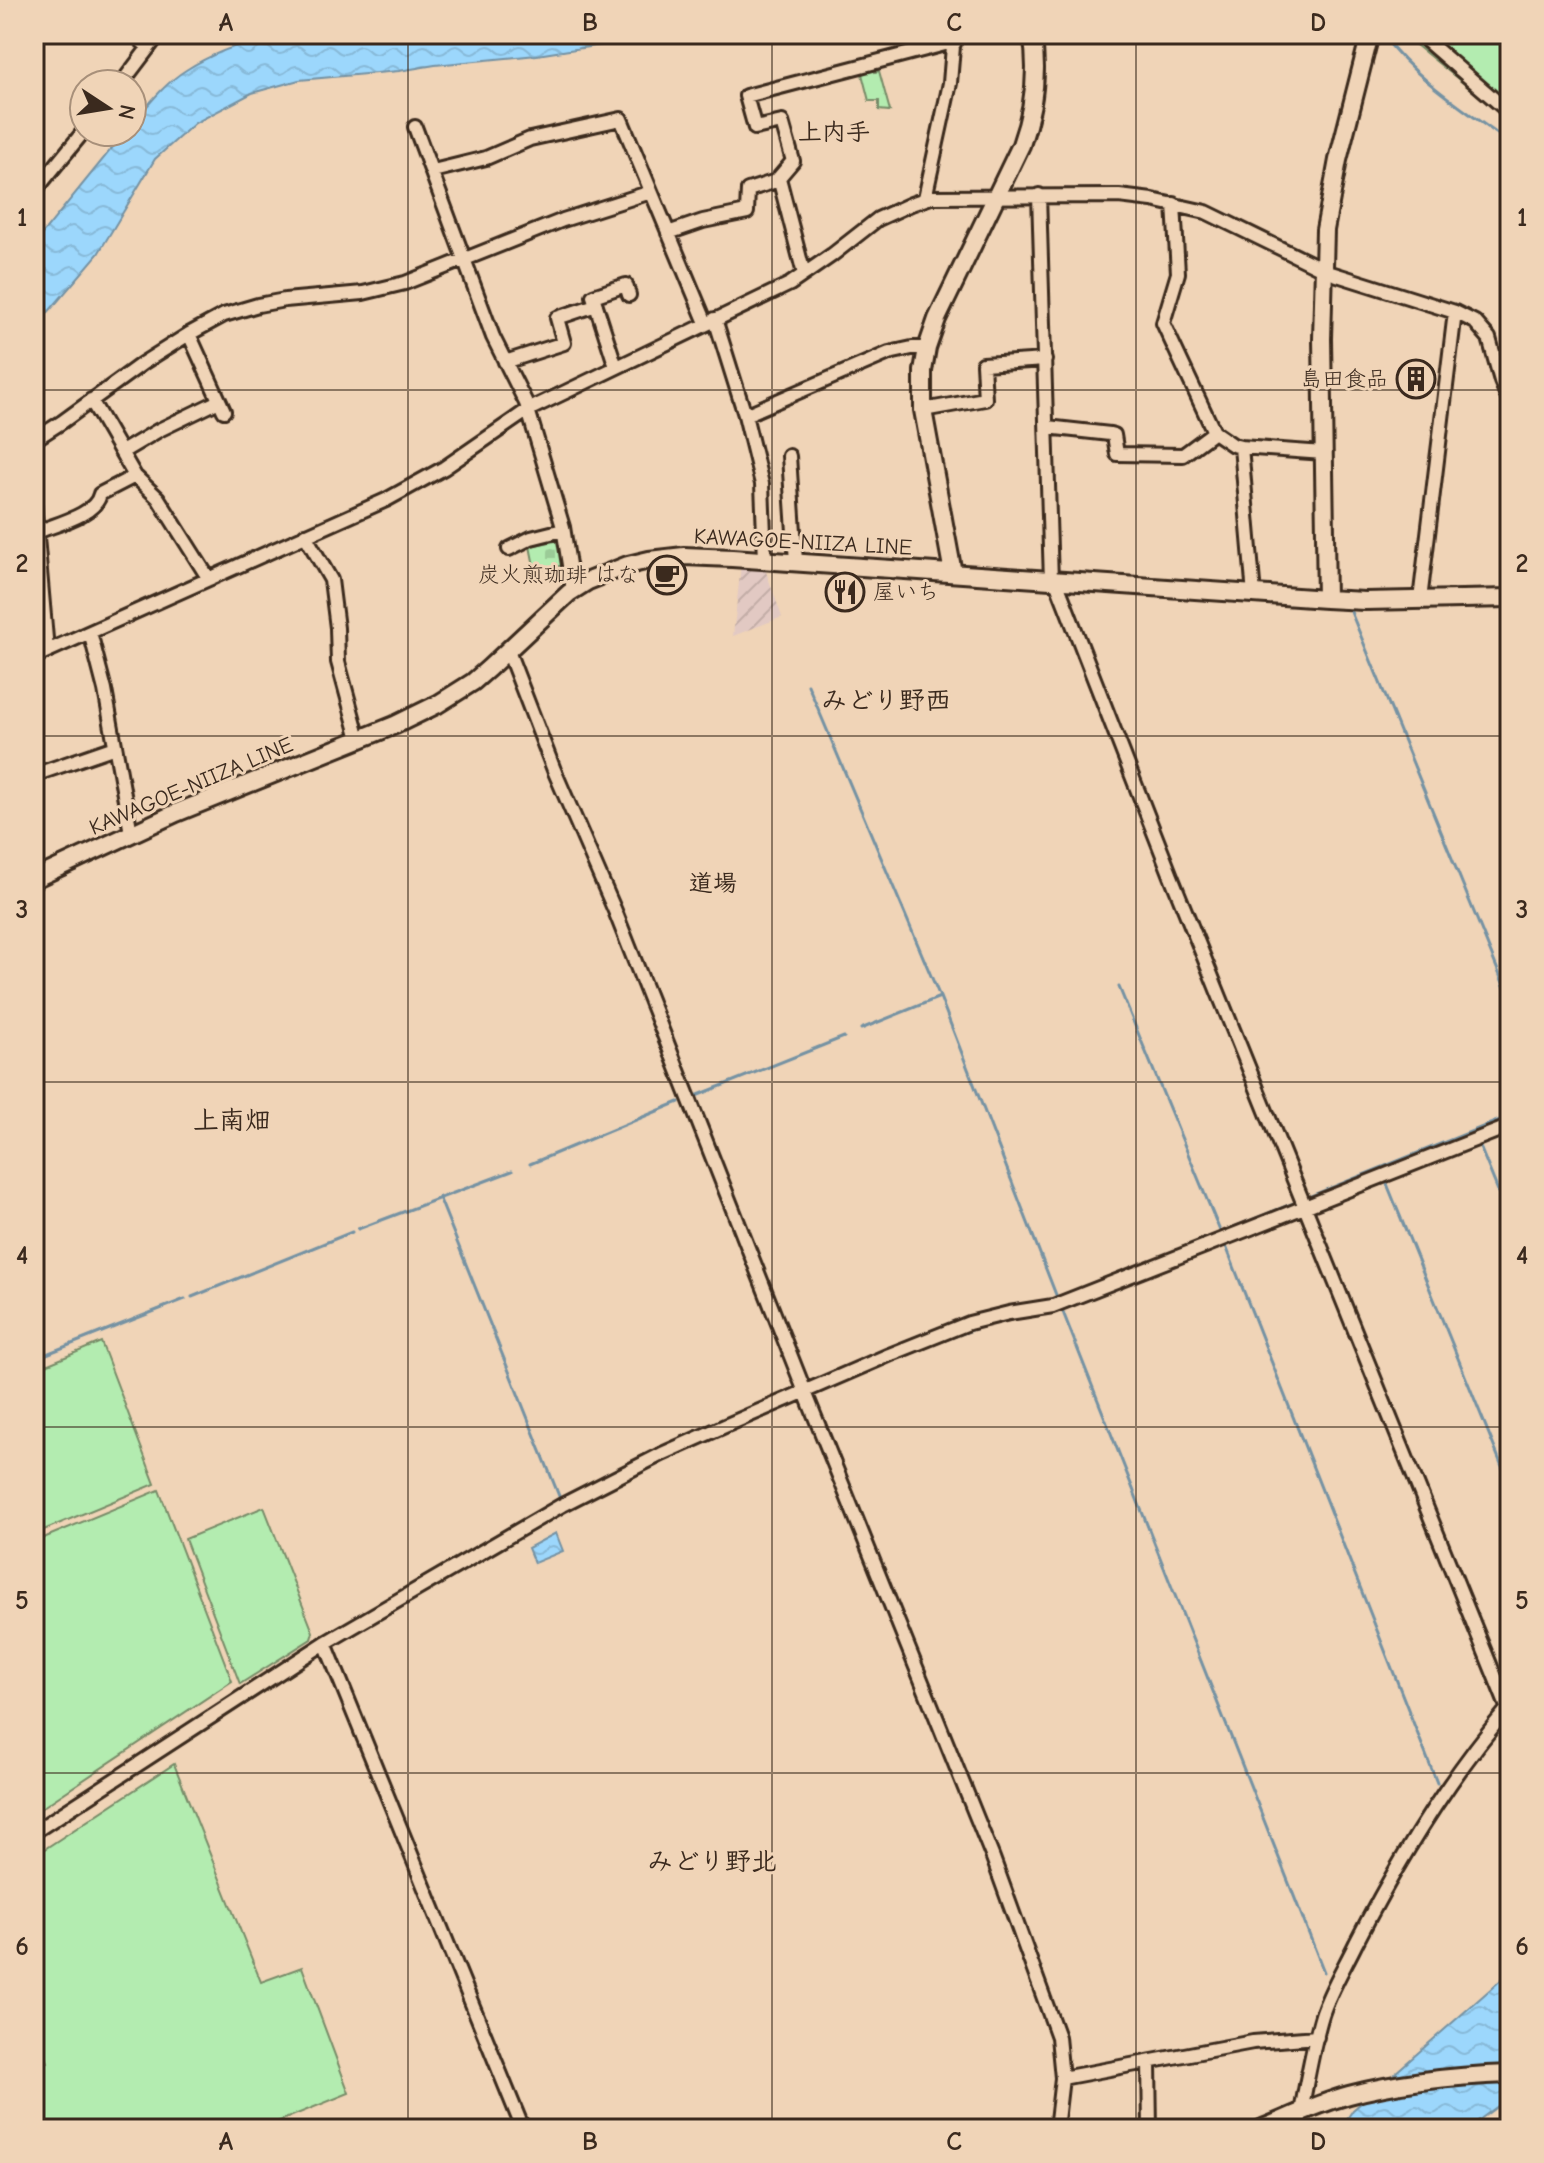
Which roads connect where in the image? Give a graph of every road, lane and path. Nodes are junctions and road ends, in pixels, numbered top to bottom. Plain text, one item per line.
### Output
1 (134, 34) edge
2 (159, 34) edge
3 (1032, 34) edge
4 (1427, 34) edge
5 (954, 39) edge
6 (1369, 39) edge
7 (148, 47) junction
8 (133, 68) edge
9 (1510, 113) edge
10 (415, 127) dead end
11 (70, 148) edge
12 (433, 171) junction
13 (779, 178) junction
14 (34, 192) edge
15 (651, 192) junction
16 (1039, 195) junction
17 (996, 196) junction
18 (925, 198) junction
19 (1174, 204) junction
20 (668, 233) junction
21 (465, 259) junction
22 (1323, 270) junction
23 (804, 274) junction
24 (629, 295) dead end
25 (596, 305) junction
26 (1455, 312) junction
27 (710, 321) junction
28 (189, 334) junction
29 (927, 348) junction
30 (1045, 360) junction
31 (505, 362) junction
32 (616, 367) junction
33 (91, 400) junction
34 (1510, 403) edge
35 (528, 410) junction
36 (923, 410) junction
37 (745, 415) junction
38 (1047, 427) junction
39 (1214, 432) junction
40 (34, 440) edge
41 (1241, 447) junction
42 (122, 452) junction
43 (1324, 453) junction
44 (789, 456) dead end
45 (135, 476) junction
46 (34, 503) edge
47 (563, 530) junction
48 (37, 532) junction
49 (305, 535) junction
50 (509, 549) dead end
51 (765, 560) junction
52 (796, 562) junction
53 (953, 573) junction
54 (209, 579) junction
55 (1054, 581) junction
56 (573, 590) junction
57 (1254, 595) junction
58 (1510, 598) edge
59 (1326, 599) junction
60 (1420, 600) junction
61 (90, 632) junction
62 (47, 650) junction
63 (508, 651) junction
64 (34, 657) edge
65 (359, 739) junction
66 (115, 747) junction
67 (34, 775) edge
68 (131, 833) junction
69 (34, 879) edge
70 (1510, 1126) edge
71 (1306, 1208) junction
72 (805, 1392) junction
73 (325, 1643) junction
74 (1509, 1707) edge
75 (34, 1832) edge
76 (1317, 2037) junction
77 (1149, 2063) junction
78 (1510, 2074) edge
79 (1062, 2078) junction
80 (1295, 2122) edge
81 (523, 2129) edge
82 (1056, 2129) edge
83 (1150, 2129) edge
84 (1261, 2129) edge

1 - 7 street
2 - 7 street
3 - 17 main road
4 - 9 street
5 - 13 street
5 - 18 street
6 - 22 main road
7 - 8 street
10 - 12 street
11 - 14 street
12 - 15 street
12 - 21 street
13 - 20 street
13 - 23 street
15 - 20 street
15 - 21 street
16 - 17 street
16 - 19 street
16 - 30 street
17 - 18 street
17 - 29 main road
18 - 23 street
19 - 22 street
19 - 39 street
20 - 27 street
21 - 28 street
21 - 31 street
22 - 26 street
22 - 43 main road
23 - 27 street
24 - 25 street
25 - 31 street
25 - 32 street
26 - 34 street
26 - 60 street
27 - 32 street
27 - 37 street
28 - 33 street
28 - 42 street
29 - 36 main road
29 - 37 street
30 - 36 street
30 - 38 street
31 - 35 street
32 - 35 street
33 - 40 street
33 - 42 street
35 - 47 street
35 - 49 street
36 - 53 main road
37 - 51 street
38 - 39 street
38 - 55 street
39 - 41 street
41 - 43 street
41 - 57 street
42 - 45 street
43 - 59 main road
44 - 52 street
45 - 48 street
45 - 54 street
46 - 48 street
47 - 50 street
47 - 56 street
48 - 62 street
49 - 54 street
49 - 65 street
51 - 52 main road, KAWAGOE-NIIZA LINE
51 - 56 main road, KAWAGOE-NIIZA LINE
52 - 53 main road, KAWAGOE-NIIZA LINE
53 - 55 main road, KAWAGOE-NIIZA LINE
54 - 61 street
55 - 57 main road, KAWAGOE-NIIZA LINE
55 - 71 street
56 - 63 main road, KAWAGOE-NIIZA LINE
57 - 59 main road, KAWAGOE-NIIZA LINE
58 - 60 main road, KAWAGOE-NIIZA LINE
59 - 60 main road, KAWAGOE-NIIZA LINE
61 - 62 street
61 - 66 street
62 - 64 street
63 - 65 main road, KAWAGOE-NIIZA LINE
63 - 72 street
65 - 68 main road, KAWAGOE-NIIZA LINE
66 - 67 street
66 - 68 street
68 - 69 main road, KAWAGOE-NIIZA LINE
70 - 71 street
71 - 72 street
71 - 74 street
72 - 73 street
72 - 79 street
73 - 75 street
73 - 81 street
74 - 76 street
76 - 77 street
76 - 80 street
77 - 79 street
77 - 83 street
78 - 80 main road
79 - 82 street
80 - 84 main road

